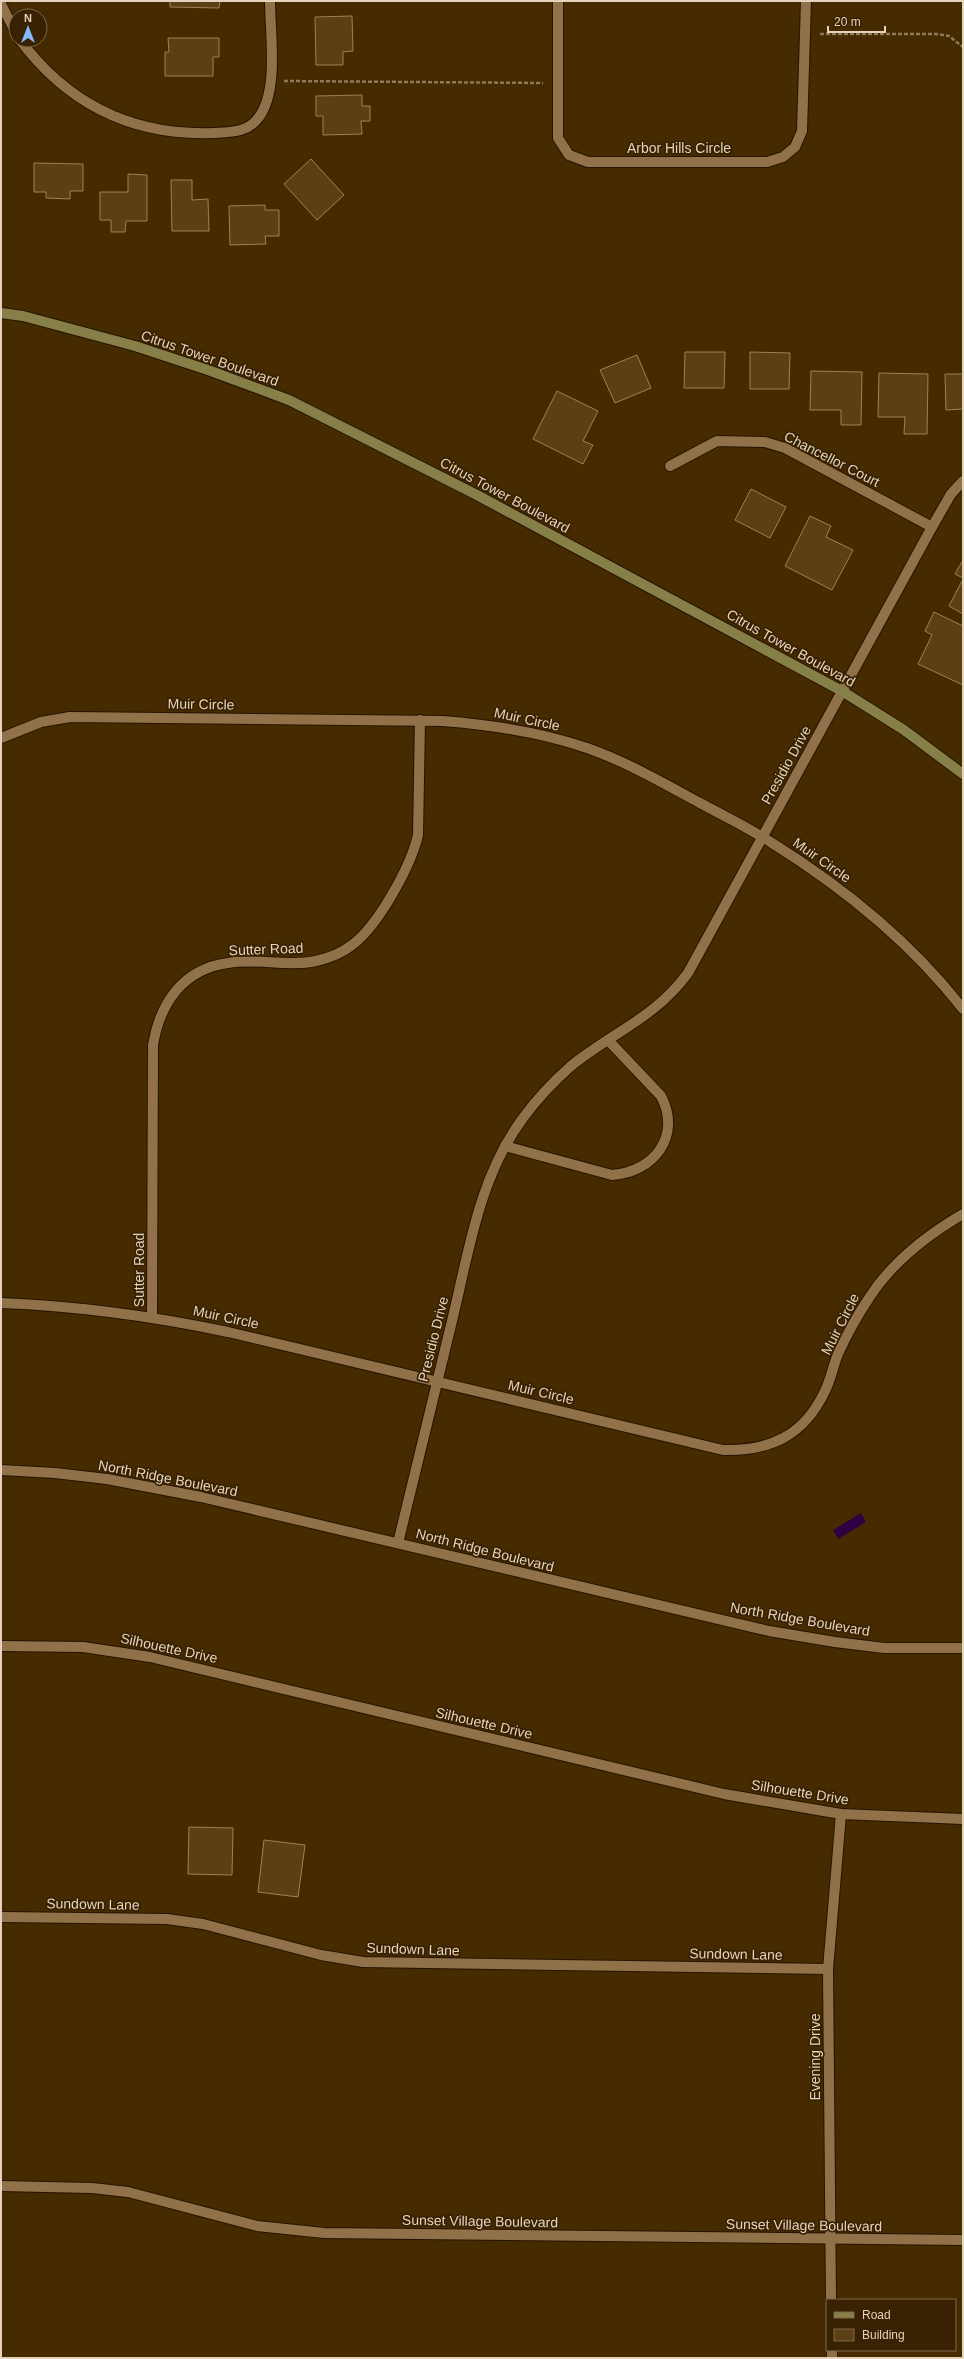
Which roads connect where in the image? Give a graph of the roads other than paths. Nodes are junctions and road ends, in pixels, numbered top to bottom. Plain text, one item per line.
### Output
1 (270, 1) edge
2 (558, 1) edge
3 (806, 1) edge
4 (1, 4) edge
5 (8, 18) edge
6 (27, 48) edge
7 (1, 312) edge
8 (670, 466) dead end
9 (963, 481) edge
10 (932, 527) junction
11 (842, 691) junction
12 (420, 720) junction
13 (1, 738) edge
14 (963, 774) edge
15 (762, 837) junction
16 (963, 1008) edge
17 (608, 1040) junction
18 (505, 1146) junction
19 (963, 1214) edge
20 (1, 1303) edge
21 (152, 1316) junction
22 (437, 1382) junction
23 (1, 1470) edge
24 (398, 1543) junction
25 (1, 1646) edge
26 (963, 1648) edge
27 (841, 1814) junction
28 (963, 1819) edge
29 (1, 1917) edge
30 (828, 1970) junction
31 (1, 2186) edge
32 (830, 2239) junction
33 (963, 2240) edge
34 (831, 2299) edge

1 - 6 street
2 - 3 street, Arbor Hills Circle
4 - 5 street
7 - 11 main road, Citrus Tower Boulevard
8 - 10 street, Chancellor Court
9 - 10 street, Presidio Drive
10 - 11 street, Presidio Drive
11 - 14 main road, Citrus Tower Boulevard
11 - 15 street, Presidio Drive
12 - 13 street, Muir Circle
12 - 15 street, Muir Circle
12 - 21 street, Sutter Road
15 - 16 street, Muir Circle
15 - 17 street, Presidio Drive
17 - 18 street, Presidio Drive
17 - 18 street
18 - 22 street, Presidio Drive
19 - 22 street, Muir Circle
20 - 21 street, Muir Circle
21 - 22 street, Muir Circle
22 - 24 street, Presidio Drive
23 - 24 street, North Ridge Boulevard
24 - 26 street, North Ridge Boulevard
25 - 27 street, Silhouette Drive
27 - 28 street, Silhouette Drive
27 - 30 street, Evening Drive
29 - 30 street, Sundown Lane
30 - 32 street, Evening Drive
31 - 32 street, Sunset Village Boulevard
32 - 33 street, Sunset Village Boulevard
32 - 34 street, Evening Drive

